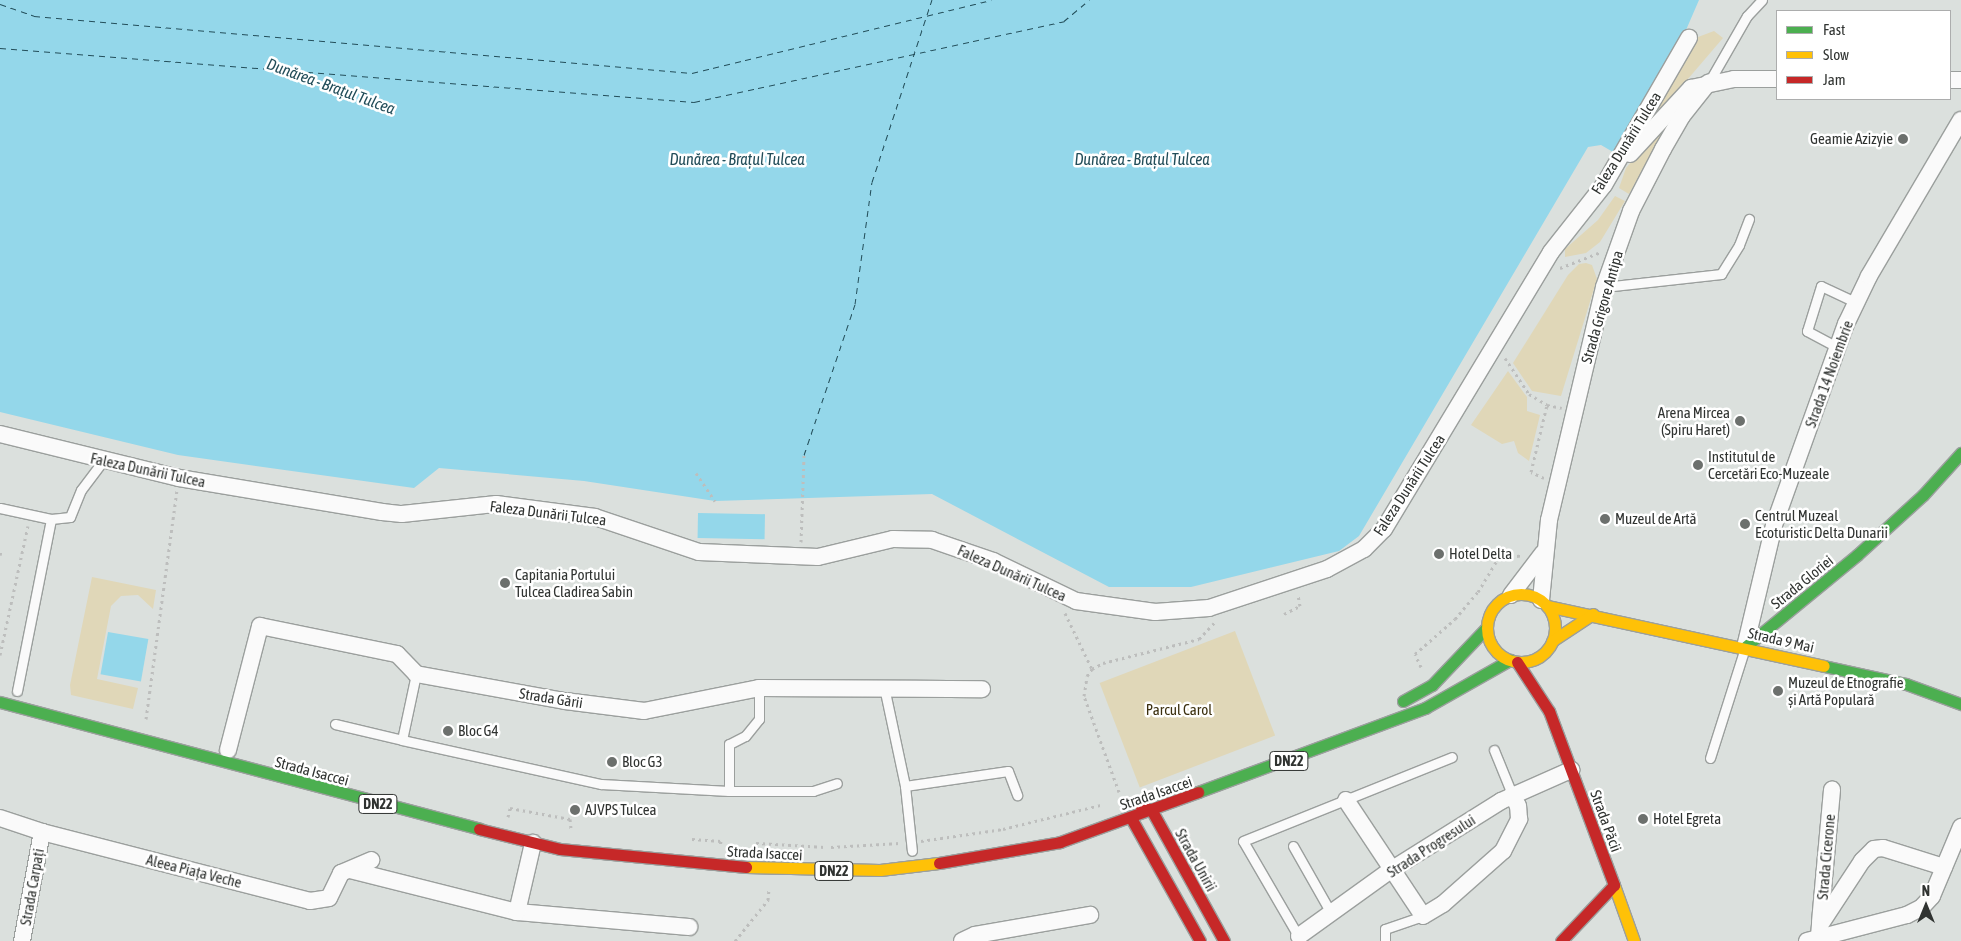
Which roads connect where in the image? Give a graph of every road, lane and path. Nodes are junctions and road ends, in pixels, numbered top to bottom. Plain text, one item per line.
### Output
1 (1762, 0) edge
2 (1689, 38) dead end
3 (1776, 79) edge
4 (1709, 82) junction
5 (1961, 120) edge
6 (1604, 185) junction
7 (1748, 219) dead end
8 (1619, 245) junction
9 (1536, 276) junction
10 (1604, 287) junction
11 (1856, 302) junction
12 (1837, 347) junction
13 (1510, 367) dead end
14 (1574, 410) junction
15 (0, 434) edge
16 (1961, 453) edge
17 (804, 455) dead end
18 (103, 461) junction
19 (696, 472) dead end
20 (179, 478) junction
21 (715, 501) dead end
22 (0, 508) edge
23 (30, 514) junction
24 (50, 519) junction
25 (1544, 551) junction
26 (801, 557) junction
27 (1295, 582) junction
28 (1511, 595) junction
29 (1234, 601) junction
30 (1544, 603) junction
31 (1284, 614) dead end
32 (1593, 614) junction
33 (1071, 626) dead end
34 (1486, 628) junction
35 (1552, 641) junction
36 (1745, 647) junction
37 (1545, 652) junction
38 (0, 654) edge
39 (1513, 661) junction
40 (1092, 669) junction
41 (1546, 669) dead end
42 (416, 674) junction
43 (884, 686) junction
44 (1547, 686) dead end
45 (759, 688) junction
46 (982, 689) dead end
47 (17, 691) dead end
48 (0, 702) edge
49 (1961, 704) edge
50 (1389, 706) dead end
51 (1549, 711) junction
52 (146, 723) joint
53 (335, 724) dead end
54 (402, 740) junction
55 (228, 750) junction
56 (1494, 750) dead end
57 (1452, 756) dead end
58 (1710, 758) dead end
59 (1571, 770) junction
60 (837, 783) dead end
61 (904, 786) junction
62 (1832, 790) dead end
63 (729, 791) junction
64 (1153, 794) dead end
65 (1512, 794) junction
66 (1017, 795) dead end
67 (1346, 800) junction
68 (1130, 803) junction
69 (461, 811) dead end
70 (1152, 811) junction
71 (0, 818) edge
72 (1131, 818) junction
73 (1961, 827) edge
74 (42, 832) junction
75 (589, 839) dead end
76 (607, 841) dead end
77 (533, 843) junction
78 (1293, 846) dead end
79 (912, 851) dead end
80 (371, 860) dead end
81 (1944, 867) junction
82 (341, 868) junction
83 (769, 869) junction
84 (1391, 870) junction
85 (1614, 885) junction
86 (517, 912) junction
87 (1331, 913) junction
88 (1090, 915) dead end
89 (1423, 916) junction
90 (689, 927) dead end
91 (1815, 934) edge
92 (1300, 939) edge
93 (22, 941) edge
94 (734, 941) edge
95 (962, 941) edge
96 (1200, 941) edge
97 (1224, 941) edge
98 (1385, 941) edge
99 (1561, 941) edge
100 (1634, 941) edge

1 - 4 lane
2 - 6 street, Faleza Dunării Tulcea
3 - 4 street
4 - 6 street
4 - 8 street, Strada Grigore Antipa
5 - 11 street, Strada 14 Noiembrie
6 - 9 street, Faleza Dunării Tulcea
7 - 10 lane
8 - 9 path
8 - 10 street, Strada Grigore Antipa
9 - 27 street, Faleza Dunării Tulcea
10 - 14 street, Strada Grigore Antipa
11 - 12 street, Strada 14 Noiembrie
11 - 12 lane
12 - 36 street, Strada 14 Noiembrie
13 - 14 path
14 - 25 street, Strada Grigore Antipa
15 - 18 street, Faleza Dunării Tulcea
16 - 36 main road, Strada Gloriei
17 - 26 path
18 - 20 street, Faleza Dunării Tulcea
18 - 24 lane
19 - 21 path
20 - 26 street, Faleza Dunării Tulcea
20 - 52 path
22 - 23 lane
23 - 24 lane
23 - 38 path
24 - 47 lane
25 - 28 street, Strada Grigore Antipa
25 - 30 street, Strada Grigore Antipa
26 - 29 street, Faleza Dunării Tulcea
27 - 29 street, Faleza Dunării Tulcea
27 - 31 path
28 - 30 main road
28 - 34 main road
29 - 40 path
30 - 32 main road, Strada 9 Mai
30 - 35 main road
32 - 35 main road
32 - 36 main road, Strada 9 Mai
33 - 40 path
34 - 39 main road
34 - 50 main road
35 - 37 main road
36 - 49 main road, Strada 9 Mai
36 - 58 lane
37 - 39 main road
37 - 41 main road
39 - 51 main road, Strada Păcii
39 - 70 main road, Strada Isaccei / DN22
40 - 68 path
42 - 45 street, Strada Gării
42 - 54 lane
42 - 55 street
43 - 45 street, Strada Gării
43 - 46 street, Strada Gării
43 - 61 lane
44 - 51 main road, Strada Păcii
45 - 63 lane
48 - 77 main road, Strada Isaccei / DN22
51 - 59 main road, Strada Păcii
52 - 55 main road, Strada Isaccei / DN22
53 - 54 lane
54 - 63 lane
55 - 69 main road, Strada Isaccei / DN22
56 - 65 lane
57 - 67 lane
59 - 65 street, Strada Progresului
59 - 85 main road, Strada Păcii
60 - 63 lane
61 - 66 lane
61 - 79 lane
62 - 91 street, Strada Cicerone
64 - 68 main road, Strada Isaccei
65 - 84 street, Strada Progresului
65 - 89 street
67 - 84 street
67 - 92 lane
68 - 70 main road
68 - 72 main road
70 - 72 main road, Strada Isaccei / DN22
70 - 97 main road, Strada Unirii
71 - 74 street, Aleea Piața Veche
72 - 83 main road, Strada Isaccei / DN22
72 - 96 main road
73 - 81 street
74 - 82 street, Aleea Piața Veche
74 - 93 street, Strada Carpați
75 - 76 main road
77 - 83 main road, Strada Isaccei / DN22
77 - 86 street
78 - 87 lane
80 - 82 street
81 - 91 street
81 - 91 street, Strada Cicerone
82 - 86 street
83 - 94 path
84 - 87 street, Strada Progresului
84 - 89 street
85 - 99 main road
85 - 100 main road, Strada Păcii
86 - 90 street
87 - 92 street, Strada Progresului
88 - 95 street
89 - 98 lane

